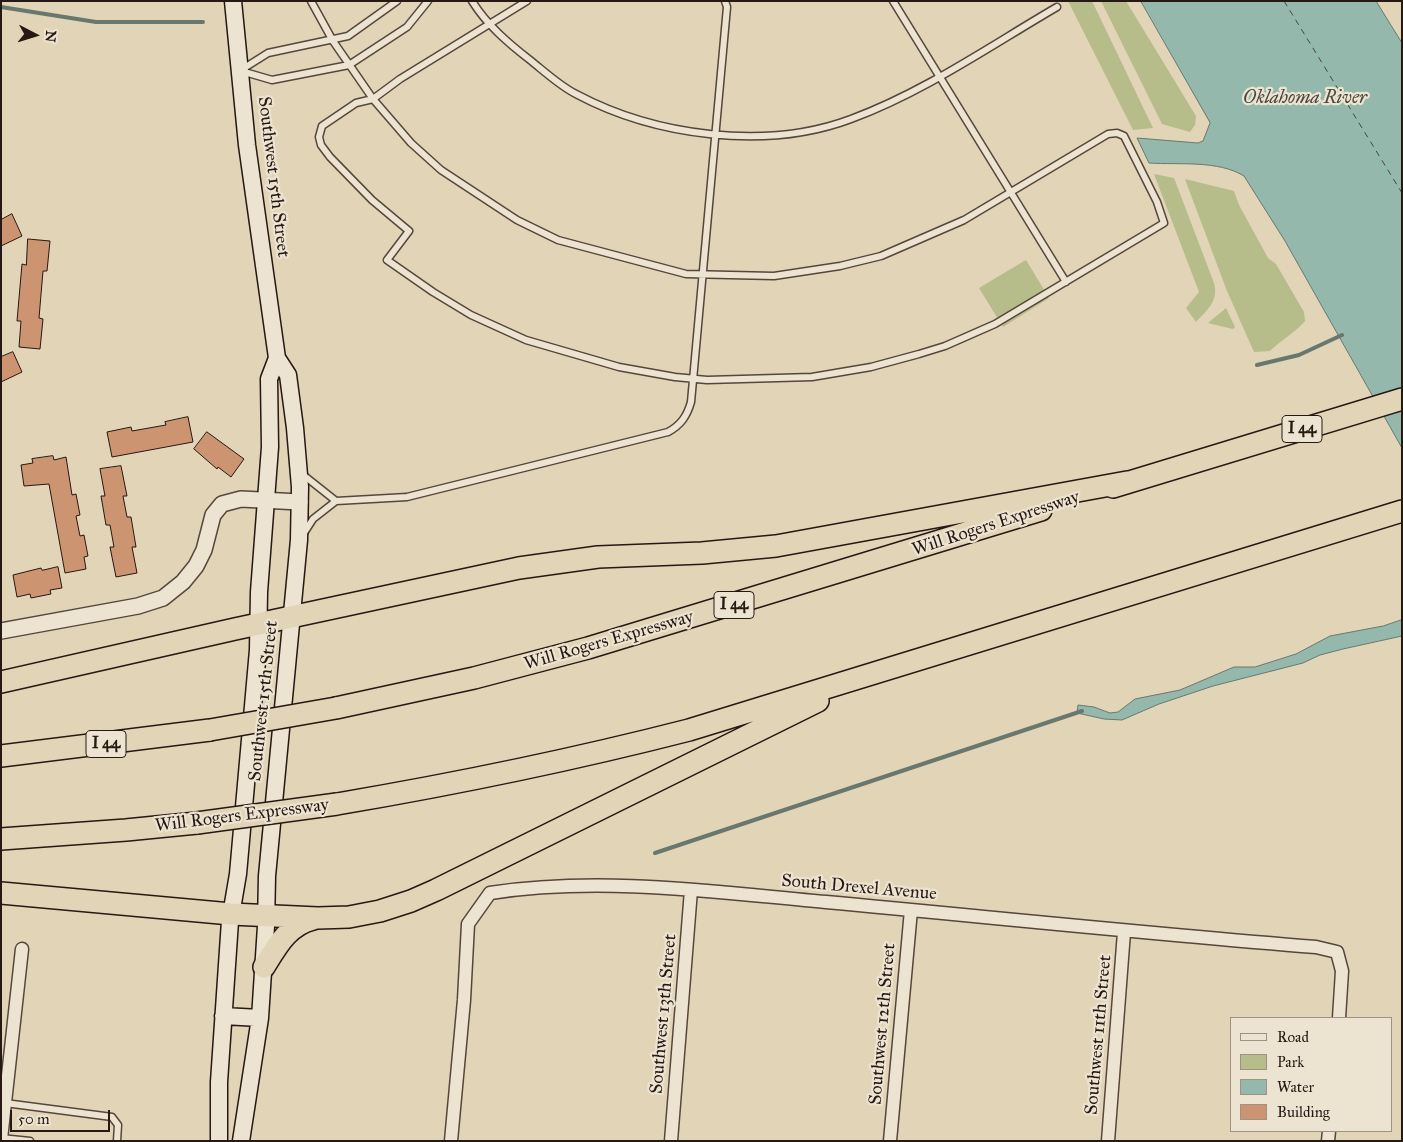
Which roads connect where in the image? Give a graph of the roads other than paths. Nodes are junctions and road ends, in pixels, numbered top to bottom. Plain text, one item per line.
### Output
1 (233, 1) edge
2 (311, 1) edge
3 (397, 1) edge
4 (428, 1) edge
5 (472, 1) edge
6 (527, 1) edge
7 (724, 1) edge
8 (893, 1) edge
9 (1056, 7) dead end
10 (490, 24) junction
11 (333, 41) junction
12 (349, 66) junction
13 (240, 70) junction
14 (938, 76) junction
15 (372, 99) junction
16 (715, 134) junction
17 (1010, 192) junction
18 (703, 274) junction
19 (1066, 282) junction
20 (277, 358) junction
21 (693, 379) junction
22 (1402, 399) edge
23 (299, 471) junction
24 (1127, 482) junction
25 (267, 500) junction
26 (336, 501) junction
27 (300, 502) junction
28 (1402, 511) edge
29 (299, 540) junction
30 (292, 618) junction
31 (258, 624) junction
32 (1, 631) edge
33 (862, 677) junction
34 (1, 682) edge
35 (1, 756) edge
36 (1, 838) edge
37 (691, 890) junction
38 (1, 893) edge
39 (911, 910) junction
40 (231, 914) junction
41 (266, 916) junction
42 (318, 918) junction
43 (1124, 932) junction
44 (22, 948) dead end
45 (264, 966) junction
46 (223, 1016) junction
47 (1339, 1017) edge
48 (260, 1018) junction
49 (5, 1103) junction
50 (1, 1139) edge
51 (30, 1141) edge
52 (117, 1141) edge
53 (218, 1141) edge
54 (241, 1141) edge
55 (451, 1141) edge
56 (671, 1141) edge
57 (890, 1141) edge
58 (1108, 1141) edge

1 - 13 main road, Southwest 15th Street
2 - 11 lane
3 - 11 lane
4 - 12 lane
5 - 10 lane
6 - 10 lane
7 - 16 lane
8 - 14 lane
9 - 14 lane
10 - 15 lane
10 - 16 lane
11 - 12 lane
11 - 13 lane
12 - 13 lane
12 - 15 lane
13 - 20 main road, Southwest 15th Street
14 - 16 lane
14 - 17 lane
15 - 18 lane
15 - 21 lane
16 - 18 lane
17 - 18 lane
17 - 19 lane
17 - 19 lane
18 - 21 lane
19 - 21 lane
20 - 23 main road, Southwest 15th Street
20 - 25 main road, Southwest 15th Street
21 - 26 lane
22 - 24 highway, Will Rogers Expressway / I 44
23 - 26 lane
23 - 27 main road, Southwest 15th Street
24 - 30 highway
24 - 35 highway, Will Rogers Expressway / I 44, bridge
25 - 27 street
25 - 31 main road, Southwest 15th Street
25 - 32 street
26 - 29 lane
27 - 29 main road, Southwest 15th Street
28 - 33 highway, Will Rogers Expressway
29 - 30 main road, Southwest 15th Street
30 - 31 highway
30 - 41 main road, Southwest 15th Street
31 - 34 highway
31 - 40 main road, Southwest 15th Street
33 - 36 highway, Will Rogers Expressway, bridge
33 - 42 highway
37 - 39 street, South Drexel Avenue
37 - 55 street, South Drexel Avenue
37 - 56 street, Southwest 13th Street
38 - 40 highway
39 - 43 street, South Drexel Avenue
39 - 57 street, Southwest 12th Street
40 - 41 highway
40 - 46 main road, Southwest 15th Street
41 - 42 highway
41 - 45 main road, Southwest 15th Street
42 - 45 highway
43 - 47 street, South Drexel Avenue
43 - 58 street, Southwest 11th Street
44 - 49 street
45 - 48 main road, Southwest 15th Street
46 - 48 main road
46 - 53 main road, Southwest 15th Street
48 - 54 main road, Southwest 15th Street
49 - 50 street
49 - 52 lane
50 - 51 lane

